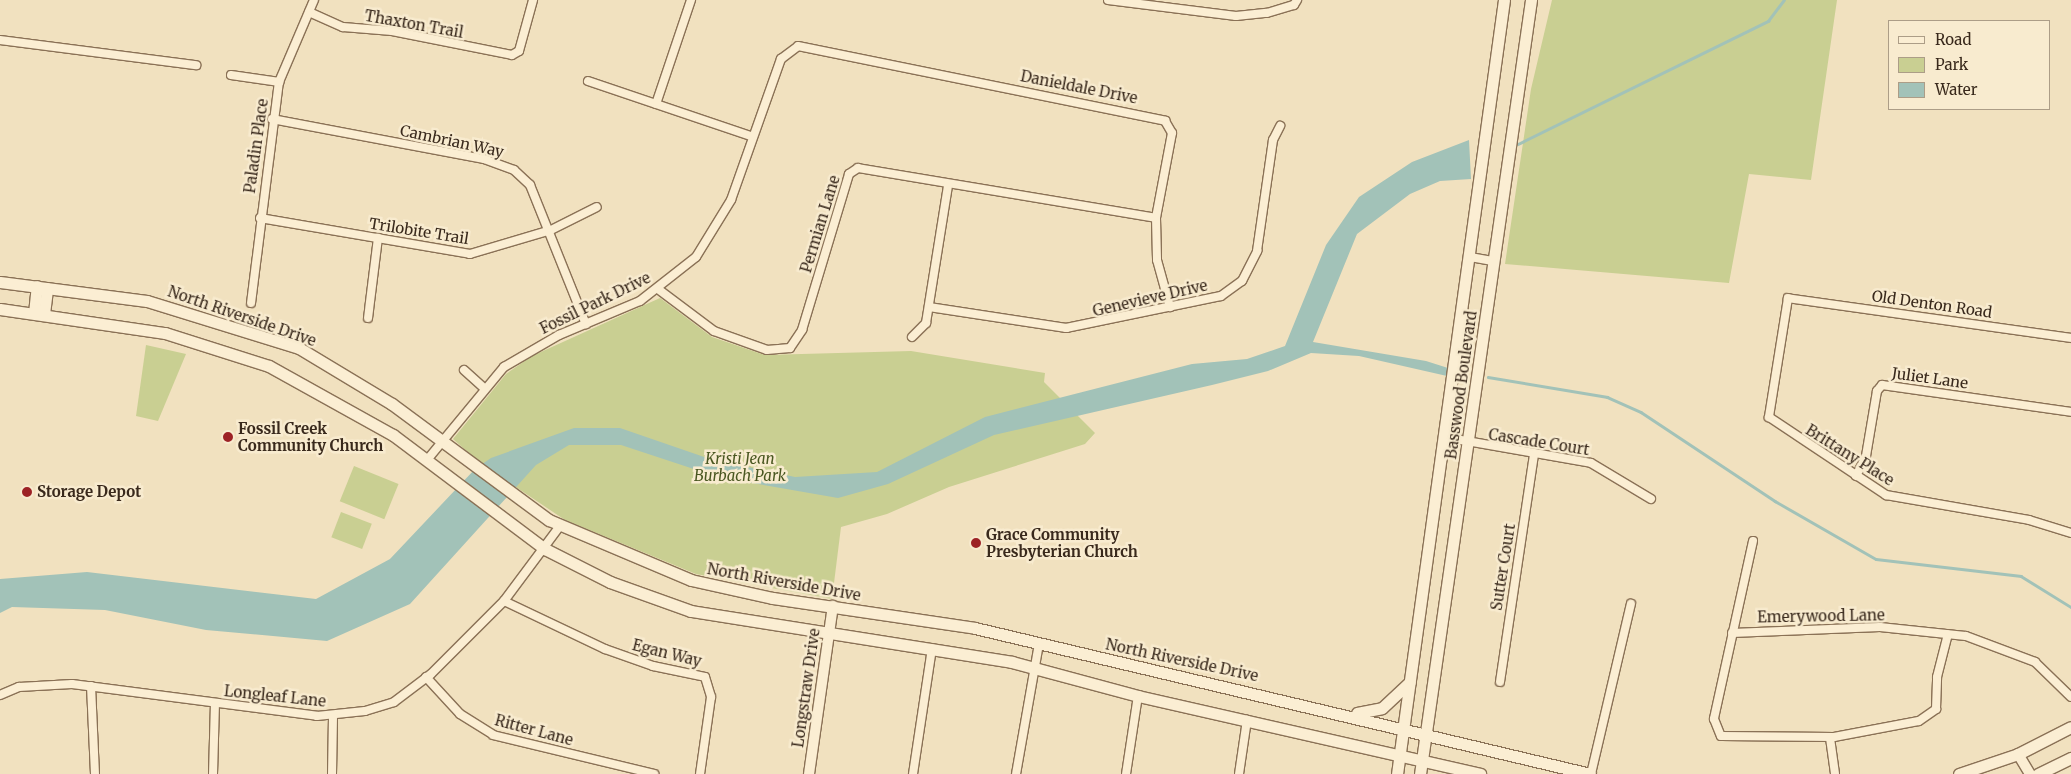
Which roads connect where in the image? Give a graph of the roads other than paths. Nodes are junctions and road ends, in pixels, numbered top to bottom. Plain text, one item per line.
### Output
1 (314, 0) edge
2 (533, 0) edge
3 (691, 0) edge
4 (1108, 0) edge
5 (1504, 0) edge
6 (1531, 0) edge
7 (1295, 3) edge
8 (309, 12) junction
9 (0, 40) edge
10 (798, 46) joint
11 (196, 65) dead end
12 (231, 74) dead end
13 (588, 81) dead end
14 (279, 82) junction
15 (656, 104) junction
16 (272, 119) junction
17 (1280, 126) dead end
18 (753, 137) junction
19 (948, 184) junction
20 (596, 207) dead end
21 (260, 218) junction
22 (1156, 218) junction
23 (551, 230) junction
24 (378, 238) junction
25 (1470, 257) junction
26 (1493, 261) junction
27 (0, 282) edge
28 (42, 287) junction
29 (658, 289) junction
30 (1788, 298) joint
31 (251, 303) dead end
32 (929, 307) junction
33 (1170, 307) junction
34 (0, 309) edge
35 (39, 313) junction
36 (368, 318) dead end
37 (586, 324) junction
38 (912, 337) dead end
39 (2071, 338) edge
40 (464, 370) dead end
41 (483, 387) junction
42 (2071, 412) edge
43 (1444, 437) junction
44 (440, 442) junction
45 (1469, 444) junction
46 (1534, 455) junction
47 (427, 460) junction
48 (1856, 476) junction
49 (1651, 499) dead end
50 (560, 526) junction
51 (2071, 534) edge
52 (1753, 541) dead end
53 (545, 549) junction
54 (504, 601) junction
55 (1631, 604) dead end
56 (832, 606) junction
57 (829, 632) junction
58 (1732, 633) junction
59 (1948, 634) junction
60 (1039, 644) junction
61 (932, 648) junction
62 (1034, 668) junction
63 (426, 678) junction
64 (1410, 682) junction
65 (1500, 682) dead end
66 (91, 686) junction
67 (0, 695) edge
68 (1138, 696) junction
69 (2071, 697) edge
70 (215, 703) junction
71 (1350, 713) junction
72 (333, 716) junction
73 (1247, 720) junction
74 (2071, 727) edge
75 (1404, 729) junction
76 (1426, 734) junction
77 (1830, 738) junction
78 (2018, 754) junction
79 (1400, 756) junction
80 (2071, 758) edge
81 (1422, 760) junction
82 (95, 774) edge
83 (213, 774) edge
84 (332, 774) edge
85 (654, 774) edge
86 (700, 774) edge
87 (809, 774) edge
88 (913, 774) edge
89 (1016, 774) edge
90 (1126, 774) edge
91 (1239, 774) edge
92 (1397, 774) edge
93 (1420, 774) edge
94 (1480, 774) edge
95 (1590, 774) edge
96 (1835, 774) edge
97 (1959, 774) edge
98 (2030, 774) edge
99 (2038, 774) edge

1 - 8 street, Paladin Place
2 - 8 street, Thaxton Trail
3 - 15 street
4 - 7 street
5 - 25 main road, Basswood Boulevard
6 - 26 main road, Basswood Boulevard
8 - 14 street, Paladin Place
9 - 11 street
10 - 18 street, Fossil Park Drive
10 - 22 street, Danieldale Drive
12 - 14 street
13 - 15 street
14 - 16 street, Paladin Place
15 - 18 street
16 - 21 street, Paladin Place
16 - 23 street, Cambrian Way
17 - 33 street, Genevieve Drive
18 - 29 street, Fossil Park Drive
19 - 22 street, Permian Lane
19 - 29 street, Permian Lane
19 - 32 street
20 - 23 street, Trilobite Trail
21 - 24 street, Trilobite Trail
21 - 31 street, Paladin Place
22 - 33 street, Danieldale Drive
23 - 24 street, Trilobite Trail
23 - 37 street, Cambrian Way
24 - 36 street
25 - 26 street
25 - 43 main road, Basswood Boulevard
26 - 45 main road, Basswood Boulevard
27 - 28 main road, North Riverside Drive
28 - 35 main road
28 - 44 main road, North Riverside Drive
29 - 37 street, Fossil Park Drive
30 - 39 street, Old Denton Road
30 - 48 street, Brittany Place
32 - 33 street, Genevieve Drive
32 - 38 street
34 - 35 main road
35 - 47 main road
37 - 41 street, Fossil Park Drive
40 - 41 street
41 - 44 street, Fossil Park Drive
42 - 48 street, Juliet Lane
43 - 45 street, Cascade Court
43 - 64 main road, Basswood Boulevard
44 - 47 street, Fossil Park Drive
44 - 50 main road, North Riverside Drive
45 - 46 street, Cascade Court
45 - 76 main road, Basswood Boulevard
46 - 49 street, Cascade Court
46 - 65 street, Sutter Court
47 - 53 main road
48 - 51 street, Brittany Place
50 - 53 street, Longleaf Lane
50 - 56 main road, North Riverside Drive
52 - 58 street
53 - 54 street, Longleaf Lane
53 - 57 main road
54 - 63 street, Longleaf Lane
54 - 86 street, Egan Way
55 - 95 street
56 - 57 street, Longstraw Drive
56 - 60 main road, North Riverside Drive
57 - 61 main road
57 - 87 street, Longstraw Drive
58 - 59 street, Emerywood Lane
58 - 77 street
59 - 69 street, Emerywood Lane
59 - 77 street
60 - 62 street
60 - 71 main road, North Riverside Drive
61 - 62 main road
61 - 88 street
62 - 68 main road
62 - 89 street
63 - 72 street, Longleaf Lane
63 - 85 street, Ritter Lane
64 - 71 main road
64 - 75 main road, Basswood Boulevard
66 - 67 street, Longleaf Lane
66 - 70 street, Longleaf Lane
66 - 82 street
68 - 73 main road
68 - 90 street
70 - 72 street, Longleaf Lane
70 - 83 street
71 - 75 main road, North Riverside Drive
72 - 84 street
73 - 79 main road
73 - 91 street
74 - 78 main road
75 - 76 main road, North Riverside Drive
75 - 79 main road, Basswood Boulevard
76 - 81 main road, Basswood Boulevard
76 - 95 main road, North Riverside Drive
77 - 96 street
78 - 97 main road
78 - 98 street
79 - 81 main road
79 - 92 main road, Basswood Boulevard
80 - 99 main road
81 - 93 main road, Basswood Boulevard
81 - 94 main road

